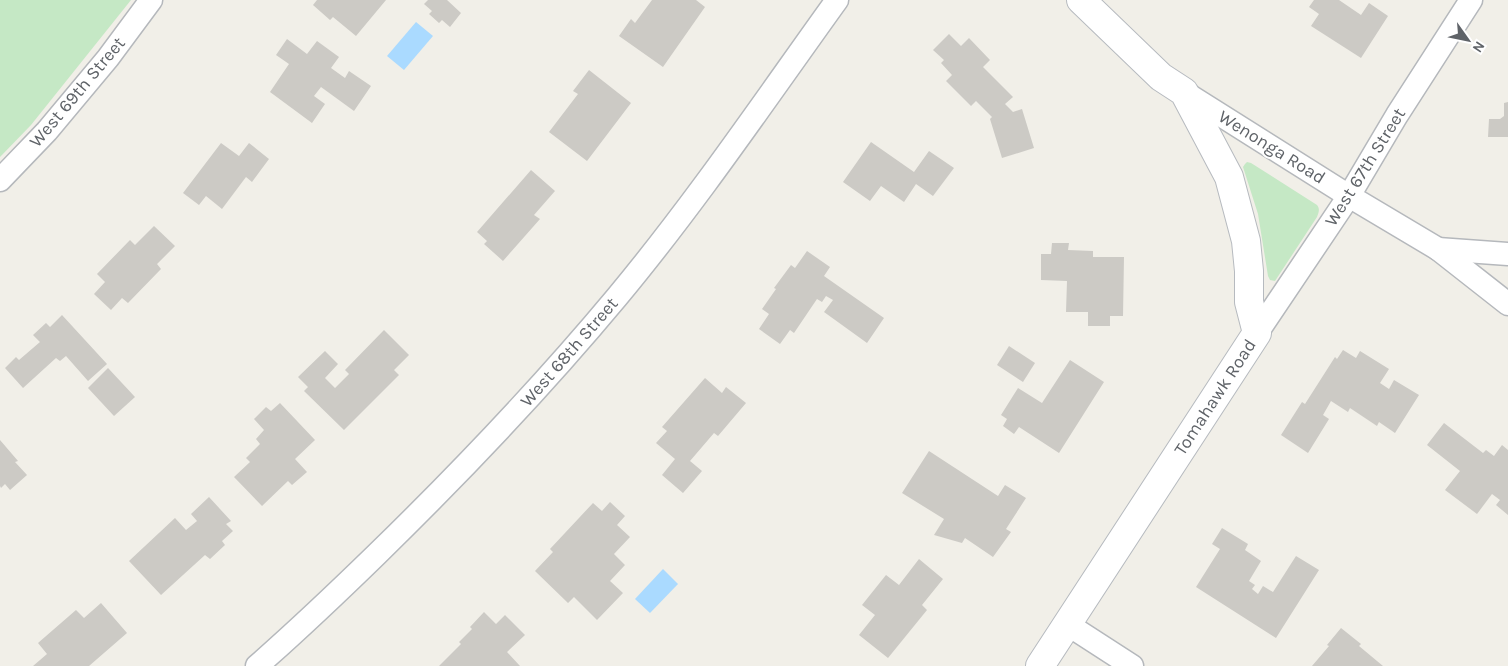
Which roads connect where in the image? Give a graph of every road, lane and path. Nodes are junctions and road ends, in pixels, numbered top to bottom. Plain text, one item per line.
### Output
1 (151, 0) edge
2 (837, 0) edge
3 (1081, 0) edge
4 (1471, 0) edge
5 (1184, 92) junction
6 (0, 180) edge
7 (1349, 196) junction
8 (1438, 249) junction
9 (1508, 254) edge
10 (1508, 304) edge
11 (1257, 333) junction
12 (1067, 624) junction
13 (257, 666) edge
14 (1040, 666) edge
15 (1132, 666) edge

1 - 6 street, West 69th Street
2 - 13 street, West 68th Street
3 - 5 street, Tomahawk Road
4 - 7 street, West 67th Street
5 - 7 street, Wenonga Road
5 - 11 street, Tomahawk Road
7 - 8 street, Wenonga Road
7 - 11 street, West 67th Street
8 - 9 street
8 - 10 street, Wenonga Road
11 - 12 street, Tomahawk Road
12 - 14 street, Tomahawk Road
12 - 15 street

